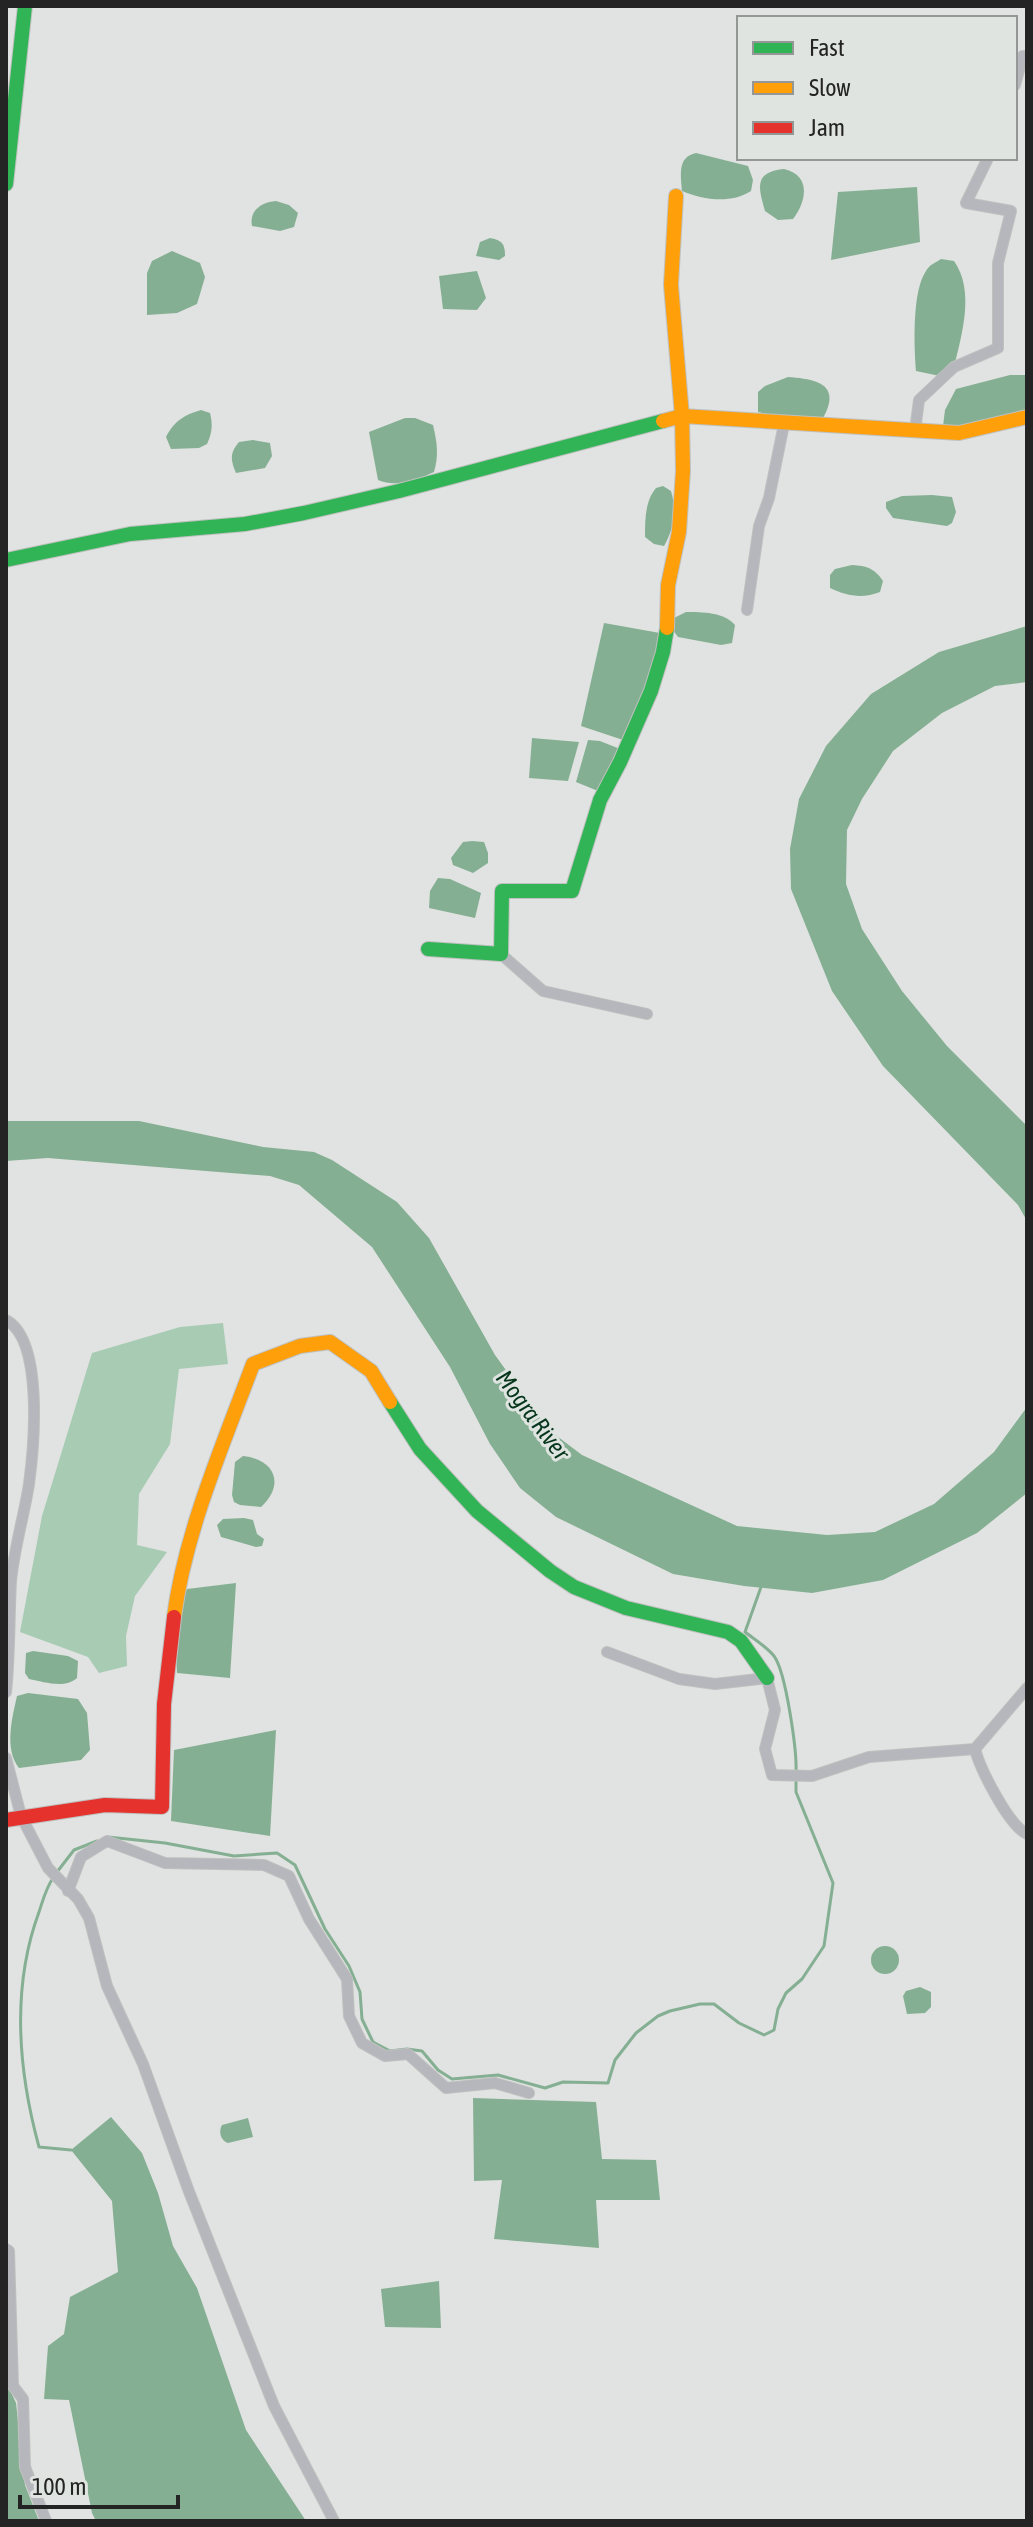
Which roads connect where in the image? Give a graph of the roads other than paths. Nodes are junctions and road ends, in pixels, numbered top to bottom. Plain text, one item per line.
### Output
1 (25, 6) edge
2 (1027, 56) edge
3 (1017, 78) edge
4 (987, 160) edge
5 (6, 184) edge
6 (676, 196) dead end
7 (682, 416) junction
8 (1027, 417) edge
9 (784, 424) junction
10 (915, 431) junction
11 (6, 560) edge
12 (747, 610) dead end
13 (428, 949) dead end
14 (501, 954) junction
15 (647, 1014) dead end
16 (6, 1320) edge
17 (607, 1652) dead end
18 (767, 1678) junction
19 (1027, 1688) edge
20 (6, 1692) edge
21 (975, 1749) junction
22 (6, 1758) edge
23 (13, 1818) edge
24 (1027, 1834) edge
25 (68, 1891) junction
26 (529, 2093) dead end
27 (6, 2249) edge
28 (46, 2521) edge
29 (334, 2521) edge

1 - 5 street
2 - 3 street
4 - 10 street
6 - 7 street
7 - 9 street
7 - 11 street
7 - 14 street
8 - 10 street
9 - 10 street
9 - 12 street
13 - 14 street
14 - 15 street
16 - 20 street
17 - 18 street
18 - 21 street
18 - 23 street
19 - 21 street
21 - 24 street
22 - 23 street
23 - 25 street
25 - 26 street
25 - 29 street
27 - 28 street

